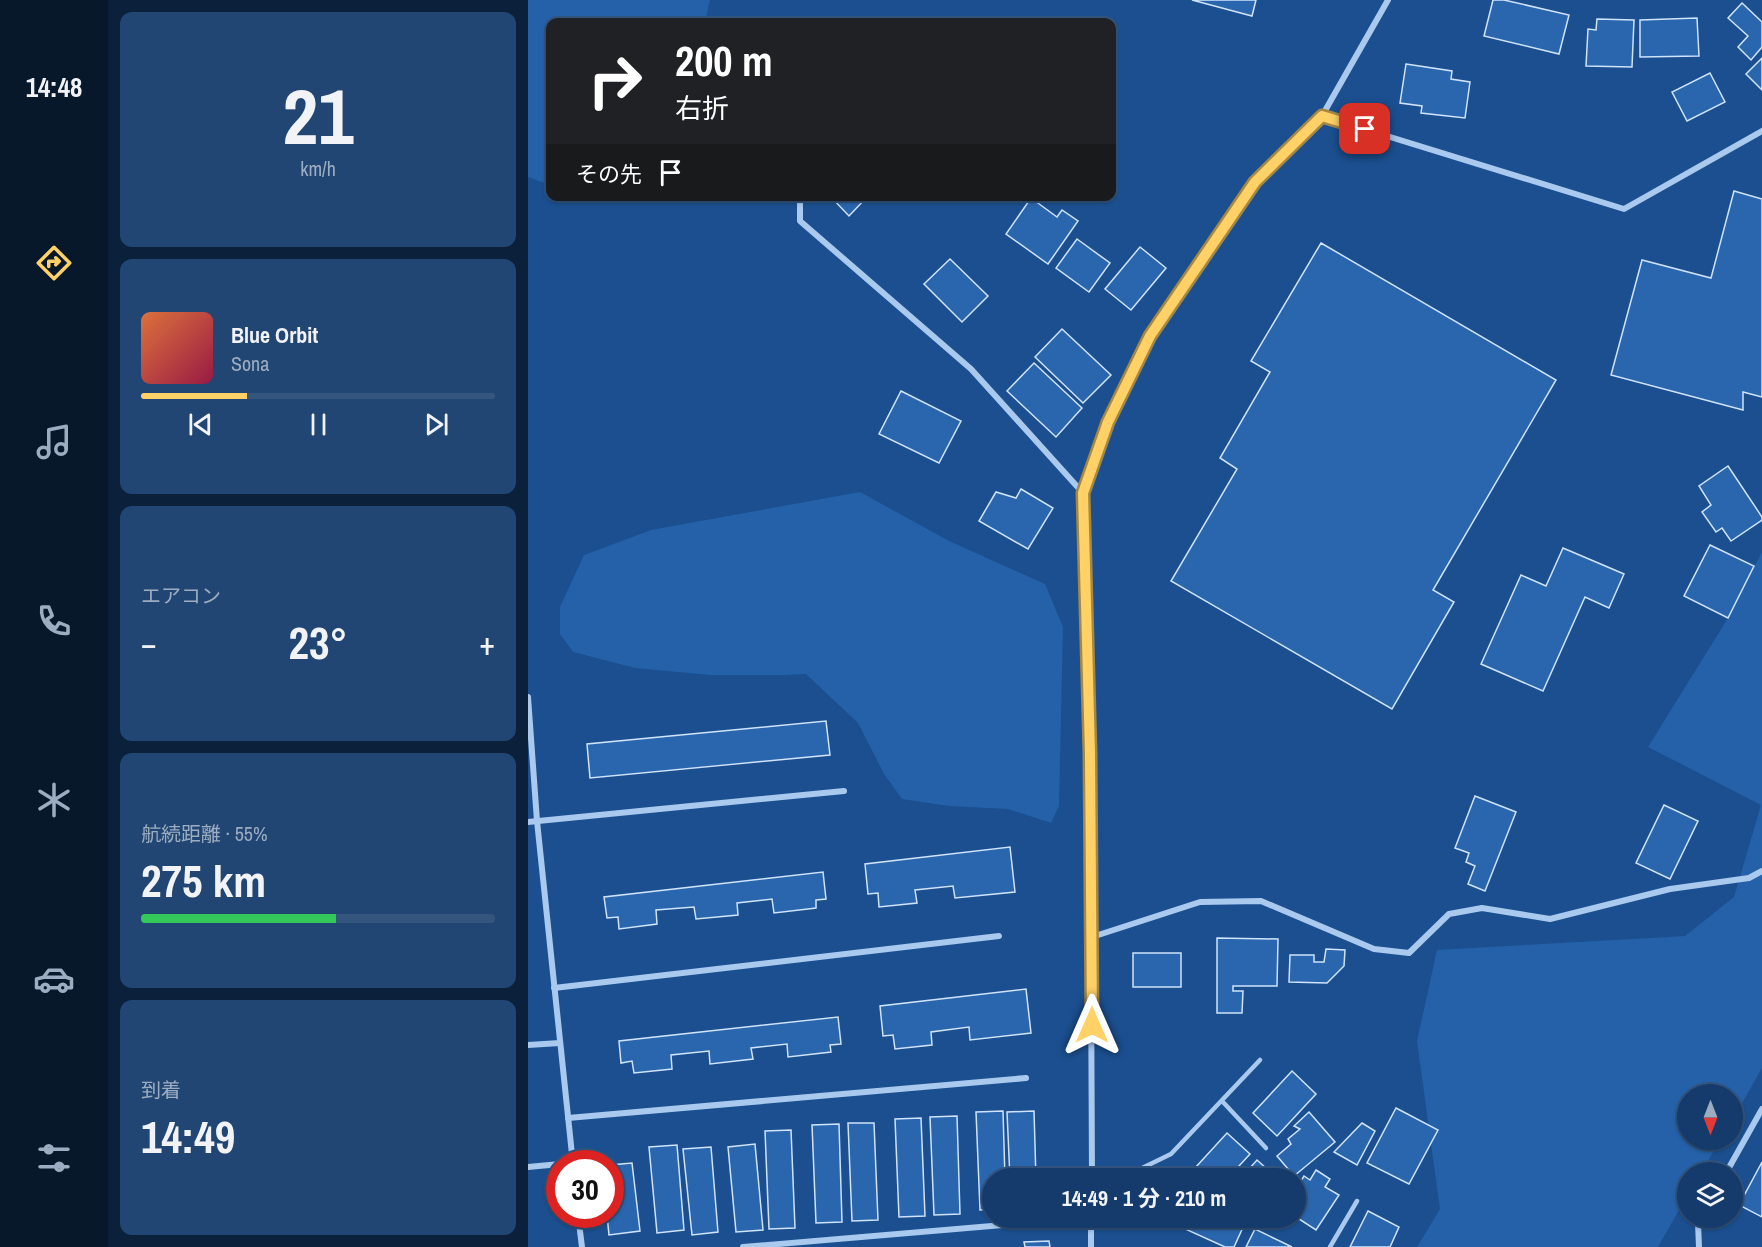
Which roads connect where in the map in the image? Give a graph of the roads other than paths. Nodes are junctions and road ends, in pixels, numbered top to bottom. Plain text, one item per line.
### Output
1 (1388, 0) edge
2 (1322, 116) junction
3 (1762, 131) edge
4 (800, 201) edge
5 (1083, 493) junction
6 (528, 697) edge
7 (844, 792) dead end
8 (537, 821) junction
9 (528, 822) edge
10 (1762, 871) edge
11 (999, 936) dead end
12 (1092, 937) junction
13 (554, 988) junction
14 (560, 1043) junction
15 (528, 1045) edge
16 (1260, 1060) dead end
17 (1026, 1078) dead end
18 (1222, 1101) junction
19 (1762, 1109) edge
20 (568, 1118) junction
21 (1266, 1148) dead end
22 (571, 1150) edge
23 (1732, 1162) edge
24 (546, 1165) edge
25 (528, 1167) edge
26 (1092, 1168) edge
27 (1142, 1168) edge
28 (1357, 1201) dead end
29 (982, 1227) edge
30 (580, 1228) edge
31 (1091, 1228) edge
32 (1698, 1228) edge
33 (582, 1247) edge
34 (743, 1247) edge
35 (1091, 1247) edge
36 (1330, 1247) edge
37 (1699, 1247) edge

1 - 2 street
2 - 3 street
2 - 5 street
4 - 5 street
5 - 12 street
6 - 8 street
7 - 8 street
8 - 9 street
8 - 13 street
10 - 12 street
11 - 13 street
12 - 26 street
13 - 14 street
14 - 15 street
14 - 20 street
16 - 18 lane
17 - 20 street
18 - 21 lane
18 - 27 lane
19 - 23 street
20 - 22 street
24 - 25 street
28 - 36 lane
29 - 34 street
30 - 33 street
31 - 35 street
32 - 37 street

